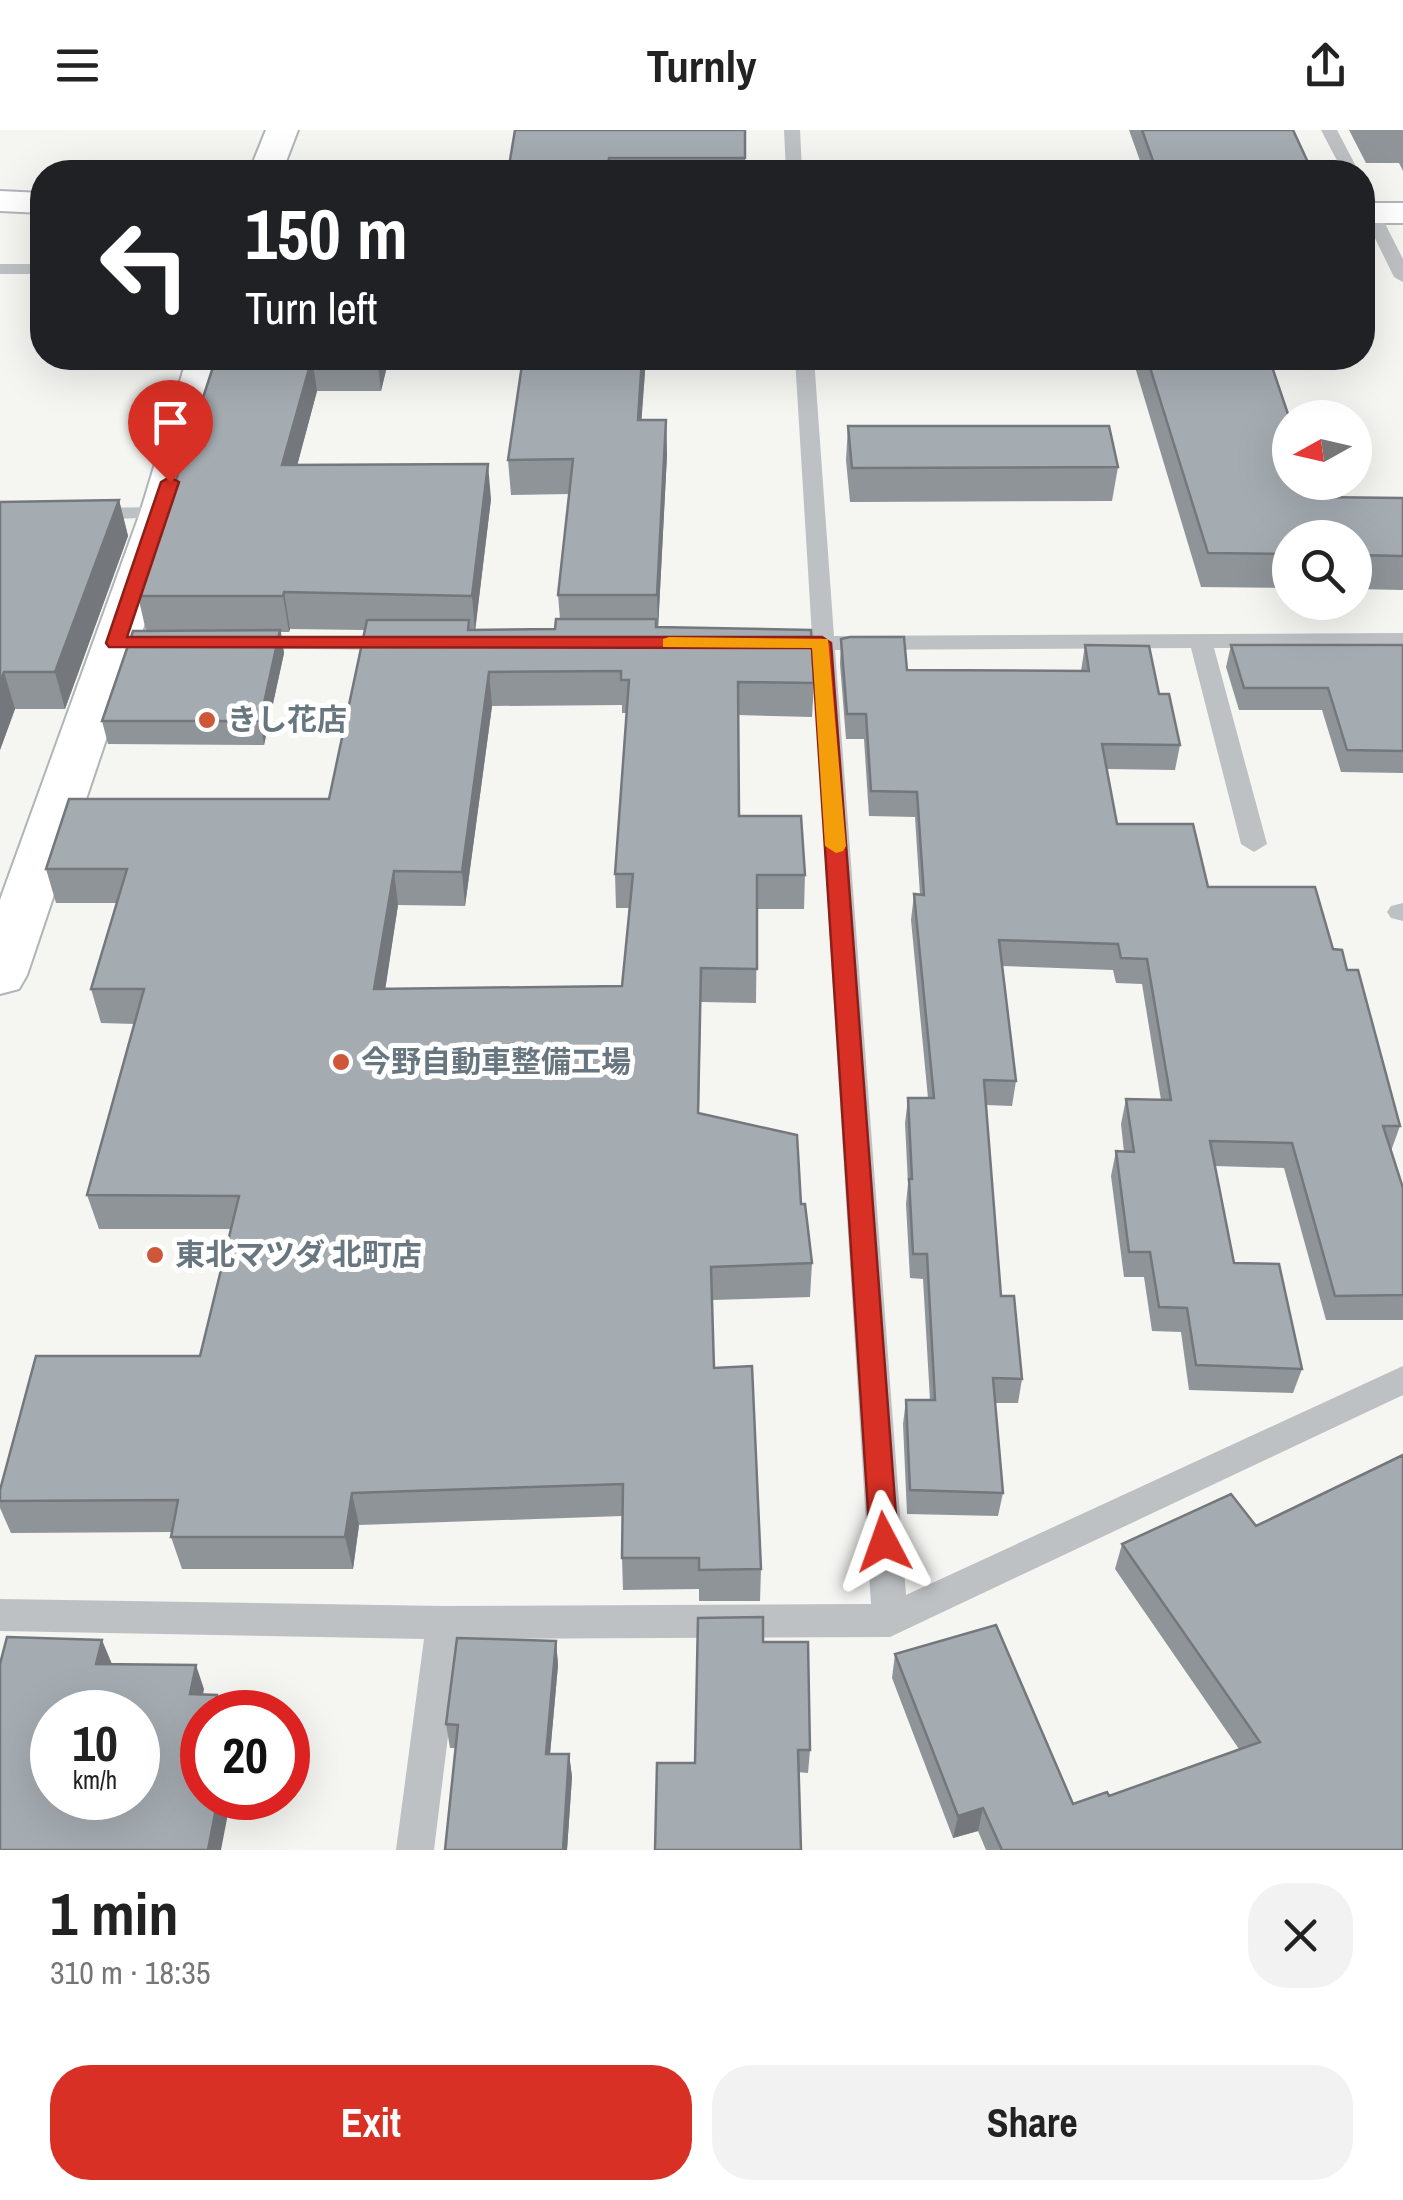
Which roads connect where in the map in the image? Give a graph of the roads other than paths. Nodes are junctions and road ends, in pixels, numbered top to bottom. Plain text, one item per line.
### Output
1 (282, 130) edge
2 (792, 130) edge
3 (1329, 130) edge
4 (271, 160) edge
5 (793, 160) edge
6 (1345, 160) edge
7 (0, 201) edge
8 (30, 203) edge
9 (1375, 208) edge
10 (30, 269) edge
11 (0, 270) edge
12 (1403, 276) edge
13 (203, 370) edge
14 (805, 370) edge
15 (161, 513) junction
16 (72, 514) edge
17 (1403, 640) edge
18 (1201, 641) junction
19 (214, 643) edge
20 (429, 643) edge
21 (743, 643) edge
22 (822, 643) junction
23 (1254, 844) dead end
24 (0, 976) edge
25 (1403, 1380) edge
26 (0, 1614) edge
27 (890, 1620) junction
28 (444, 1623) junction
29 (415, 1850) edge

1 - 4 street
2 - 5 lane
3 - 6 lane
7 - 8 street
9 - 12 lane
10 - 11 lane
13 - 15 street
14 - 22 lane
15 - 16 lane
15 - 24 street
17 - 18 lane
18 - 22 lane
18 - 23 lane
19 - 20 lane
21 - 22 lane
22 - 27 lane
25 - 27 lane
26 - 28 lane
27 - 28 lane
28 - 29 lane

